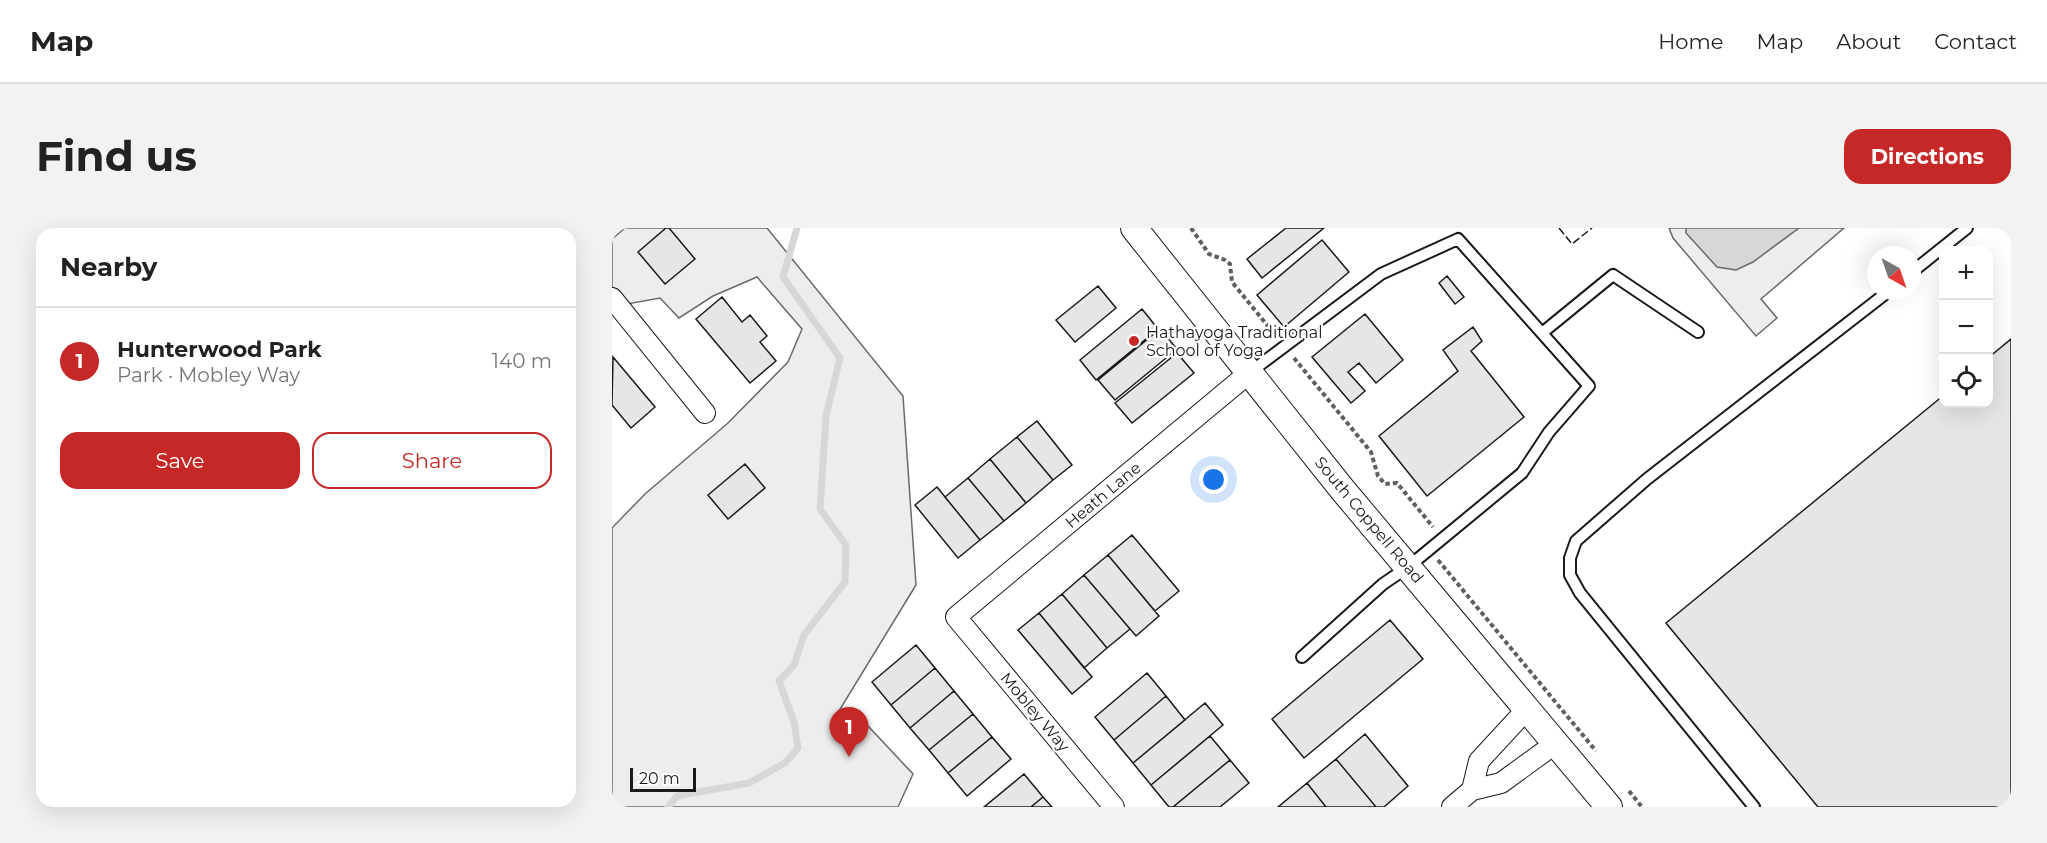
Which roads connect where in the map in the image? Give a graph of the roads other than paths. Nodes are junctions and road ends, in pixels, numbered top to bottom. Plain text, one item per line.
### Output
1 (1134, 228) edge
2 (1968, 228) edge
3 (1921, 265) edge
4 (612, 298) edge
5 (1878, 300) edge
6 (1698, 332) dead end
7 (1542, 333) junction
8 (1249, 373) junction
9 (705, 413) dead end
10 (1408, 567) junction
11 (956, 617) joint
12 (1302, 657) dead end
13 (1527, 709) junction
14 (1556, 743) junction
15 (1472, 790) junction
16 (1114, 807) edge
17 (1452, 807) edge
18 (1609, 807) edge
19 (1754, 807) edge

1 - 8 street, South Coppell Road
2 - 3 lane
4 - 9 street
5 - 19 lane
6 - 7 lane
7 - 8 lane
7 - 10 lane
8 - 10 street, South Coppell Road
8 - 11 street, Heath Lane
10 - 12 lane
10 - 13 street, South Coppell Road
11 - 16 street, Mobley Way
13 - 14 street, South Coppell Road
13 - 15 street
14 - 15 street
14 - 18 street, South Coppell Road
15 - 17 street

